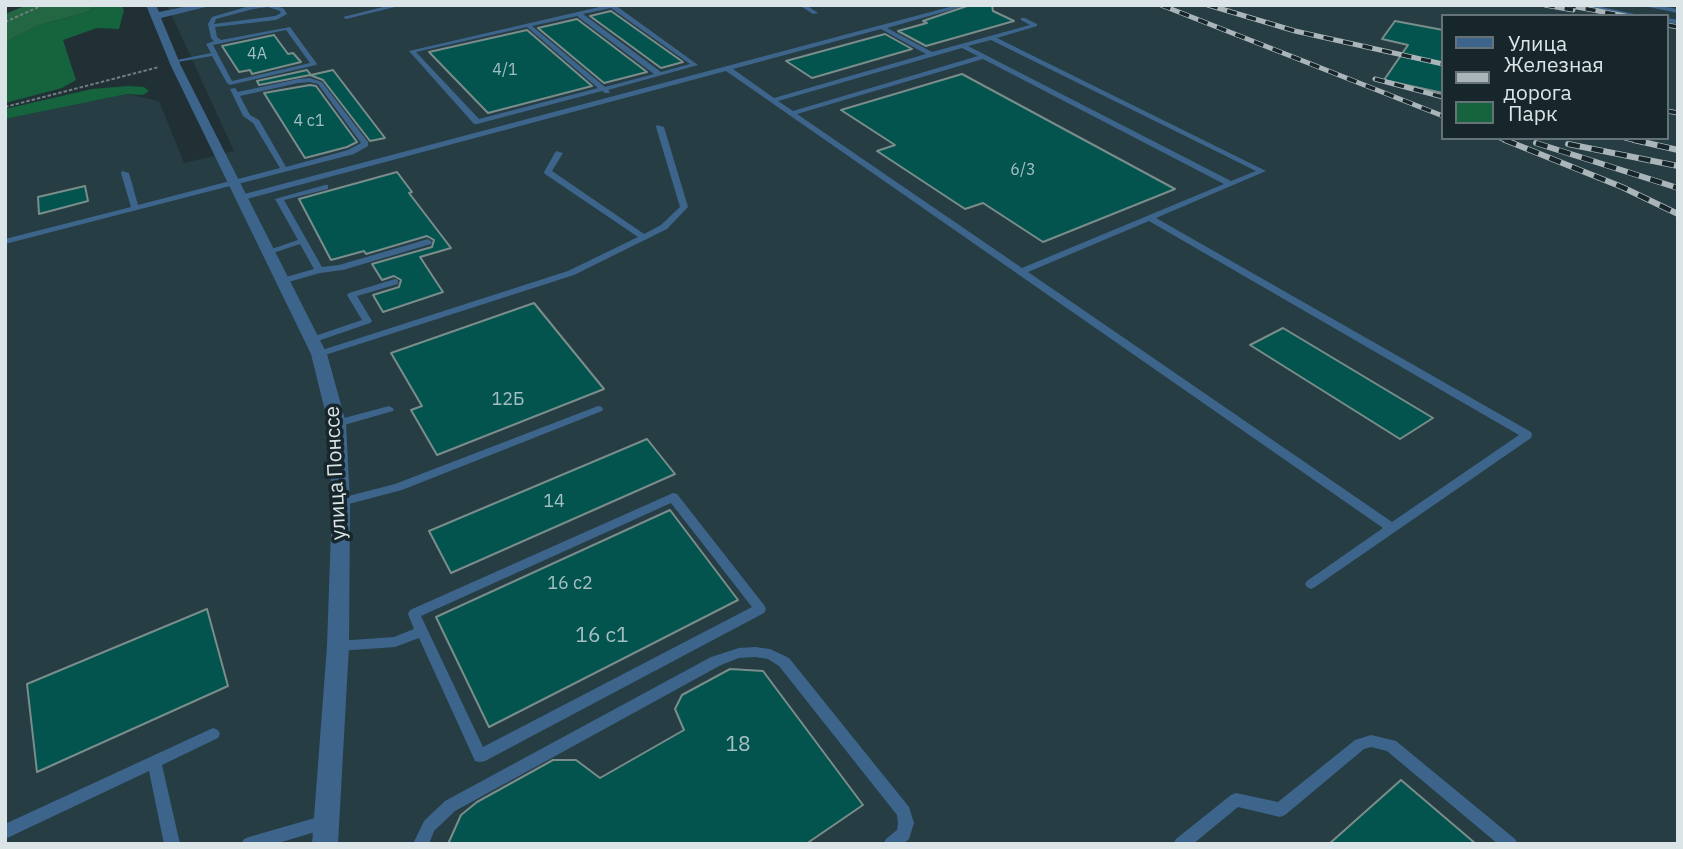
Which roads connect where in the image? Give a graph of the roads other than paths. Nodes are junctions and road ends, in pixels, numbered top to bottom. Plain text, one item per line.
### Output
1 (209, 5) edge
2 (400, 5) edge
3 (802, 5) edge
4 (965, 5) edge
5 (1581, 5) edge
6 (1642, 5) edge
7 (153, 10) edge
8 (1678, 11) edge
9 (815, 13) dead end
10 (579, 14) junction
11 (1630, 14) edge
12 (346, 17) dead end
13 (1023, 19) dead end
14 (528, 25) junction
15 (212, 26) junction
16 (881, 27) junction
17 (992, 38) junction
18 (220, 42) junction
19 (962, 46) junction
20 (214, 54) junction
21 (932, 55) junction
22 (983, 57) junction
23 (174, 63) junction
24 (727, 68) junction
25 (659, 74) junction
26 (230, 83) junction
27 (604, 89) junction
28 (236, 95) junction
29 (615, 98) junction
30 (773, 100) junction
31 (792, 113) junction
32 (660, 127) dead end
33 (559, 153) dead end
34 (284, 169) junction
35 (125, 173) dead end
36 (232, 182) junction
37 (1230, 184) junction
38 (326, 187) dead end
39 (240, 198) junction
40 (135, 207) junction
41 (1150, 218) junction
42 (642, 236) junction
43 (303, 241) junction
44 (5, 242) edge
45 (428, 242) dead end
46 (267, 252) junction
47 (319, 270) junction
48 (1021, 272) junction
49 (282, 281) junction
50 (395, 282) dead end
51 (315, 347) junction
52 (389, 409) dead end
53 (598, 409) dead end
54 (337, 424) junction
55 (341, 502) junction
56 (1391, 528) junction
57 (1311, 584) dead end
58 (422, 631) junction
59 (338, 646) junction
60 (212, 734) dead end
61 (154, 761) junction
62 (5, 832) edge
63 (326, 832) edge
64 (172, 844) edge
65 (249, 844) edge
66 (421, 844) edge
67 (891, 844) edge
68 (1181, 844) edge
69 (1510, 844) edge

1 - 7 street
2 - 12 lane
3 - 9 lane
4 - 16 lane
5 - 11 lane
6 - 8 lane
7 - 23 street, улица Понссе
10 - 14 lane
10 - 25 lane
10 - 25 lane
13 - 17 lane
14 - 27 lane
14 - 27 lane
15 - 15 lane
15 - 18 lane
16 - 21 lane
16 - 24 lane
17 - 19 lane
17 - 37 lane
18 - 20 lane
18 - 26 lane
19 - 21 lane
19 - 22 lane
20 - 23 lane
20 - 26 lane
21 - 30 lane
22 - 31 lane
22 - 37 lane
23 - 36 street, улица Понссе
24 - 29 lane
24 - 30 lane
25 - 27 lane
26 - 28 lane
27 - 29 lane
28 - 34 lane
28 - 34 lane
29 - 39 lane
30 - 31 lane
31 - 48 lane
32 - 42 lane
33 - 42 lane
34 - 36 lane
35 - 40 lane
36 - 39 street, улица Понссе
36 - 40 lane
37 - 41 lane
38 - 43 lane
39 - 46 street, улица Понссе
40 - 44 lane
41 - 48 lane
41 - 56 lane
42 - 51 lane
43 - 46 lane
43 - 47 lane
45 - 47 lane
46 - 49 street, улица Понссе
47 - 49 lane
48 - 56 lane
49 - 51 street, улица Понссе
50 - 51 lane
51 - 54 street, улица Понссе
52 - 54 lane
53 - 55 lane
54 - 55 street, улица Понссе
55 - 59 street, улица Понссе
56 - 57 lane
58 - 58 lane
58 - 59 lane
59 - 63 street, улица Понссе
60 - 61 lane
61 - 62 lane
61 - 64 lane
63 - 65 lane
66 - 67 lane
68 - 69 lane

